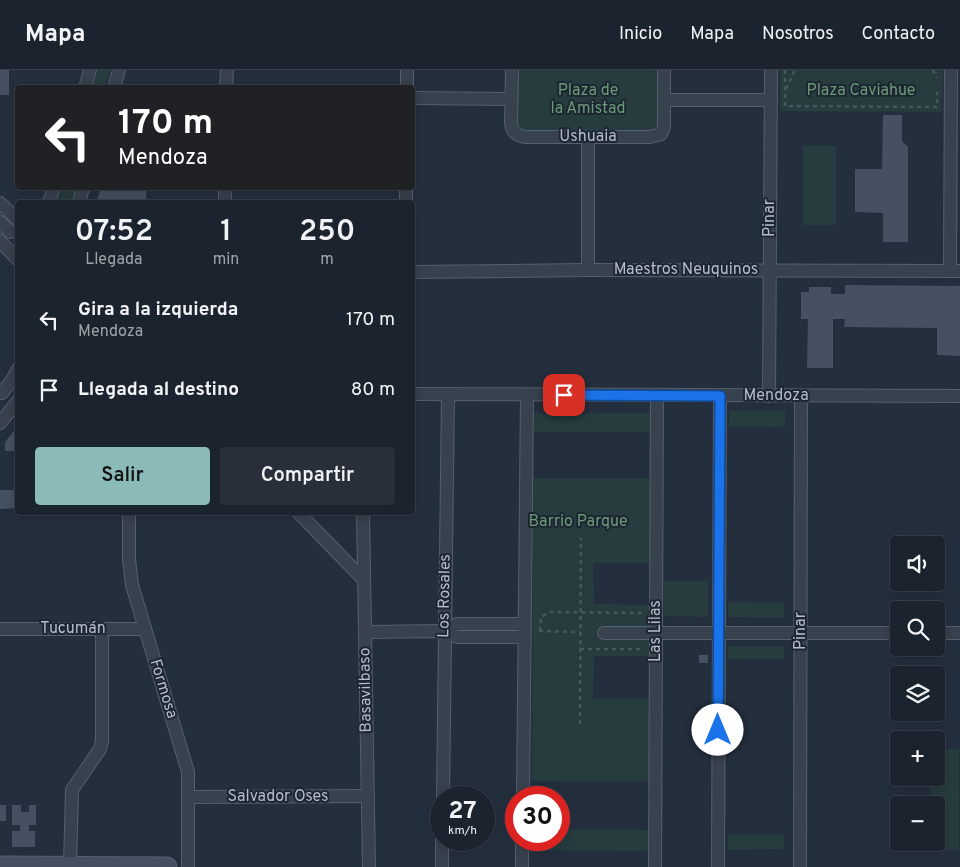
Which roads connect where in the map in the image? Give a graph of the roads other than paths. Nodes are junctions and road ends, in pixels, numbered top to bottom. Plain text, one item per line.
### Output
1 (90, 70) edge
2 (119, 70) edge
3 (226, 70) edge
4 (407, 70) edge
5 (512, 70) edge
6 (664, 70) edge
7 (771, 70) edge
8 (951, 70) edge
9 (86, 85) edge
10 (115, 85) edge
11 (226, 85) edge
12 (407, 85) edge
13 (415, 98) edge
14 (511, 99) junction
15 (665, 100) junction
16 (771, 100) junction
17 (588, 137) junction
18 (0, 222) edge
19 (10, 232) dead end
20 (0, 242) edge
21 (15, 257) edge
22 (588, 270) junction
23 (770, 270) junction
24 (955, 271) edge
25 (415, 272) edge
26 (15, 374) edge
27 (1, 393) edge
28 (15, 393) edge
29 (415, 394) edge
30 (448, 395) junction
31 (527, 395) junction
32 (657, 395) junction
33 (720, 396) junction
34 (769, 396) junction
35 (801, 396) junction
36 (960, 396) edge
37 (15, 406) edge
38 (0, 423) edge
39 (129, 515) edge
40 (301, 515) edge
41 (363, 515) edge
42 (364, 580) junction
43 (0, 629) edge
44 (102, 629) junction
45 (145, 629) junction
46 (444, 631) junction
47 (524, 631) junction
48 (365, 632) junction
49 (604, 633) dead end
50 (656, 633) junction
51 (719, 633) junction
52 (801, 633) junction
53 (890, 633) edge
54 (945, 633) edge
55 (960, 633) edge
56 (442, 786) edge
57 (523, 786) edge
58 (368, 796) junction
59 (189, 798) junction
60 (442, 851) edge
61 (522, 851) edge
62 (0, 866) edge
63 (70, 867) edge
64 (167, 867) edge
65 (188, 867) edge
66 (369, 867) edge
67 (442, 867) edge
68 (522, 867) edge
69 (655, 867) edge
70 (718, 867) edge
71 (800, 867) edge

1 - 9 street
2 - 10 street
3 - 11 street
4 - 12 street
5 - 14 street, Ushuaia
6 - 15 street, Ushuaia
7 - 16 street, Pinar
8 - 24 street
13 - 14 street
14 - 17 street, Ushuaia
15 - 16 street
15 - 17 street, Ushuaia
16 - 23 street, Pinar
17 - 22 street
18 - 19 street
20 - 21 street
22 - 23 street, Maestros Neuquinos
22 - 25 street, Maestros Neuquinos
23 - 24 street, Maestros Neuquinos
23 - 34 street, Pinar
26 - 27 street
27 - 28 street
29 - 30 street, Mendoza
30 - 31 street, Mendoza
30 - 46 street, Los Rosales
31 - 32 street, Mendoza
31 - 47 street
32 - 33 street, Mendoza
32 - 50 street, Las Lilas
33 - 34 street, Mendoza
33 - 51 street
34 - 35 street, Mendoza
35 - 36 street, Mendoza
35 - 52 street, Pinar
37 - 38 street
39 - 45 street, Formosa
40 - 42 street
41 - 42 street, Basavilbaso
42 - 48 street, Basavilbaso
43 - 44 street, Tucumán
44 - 45 street, Tucumán
44 - 63 street
45 - 59 street, Formosa
46 - 47 street
46 - 48 street
46 - 56 street, Los Rosales
47 - 57 street
48 - 58 street, Basavilbaso
49 - 50 street
50 - 51 street
50 - 69 street, Las Lilas
51 - 52 street
51 - 70 street
52 - 53 street
52 - 71 street, Pinar
54 - 55 street
58 - 59 street, Salvador Oses
58 - 66 street, Basavilbaso
59 - 65 street, Formosa
60 - 67 street
61 - 68 street
62 - 63 street
63 - 64 street

